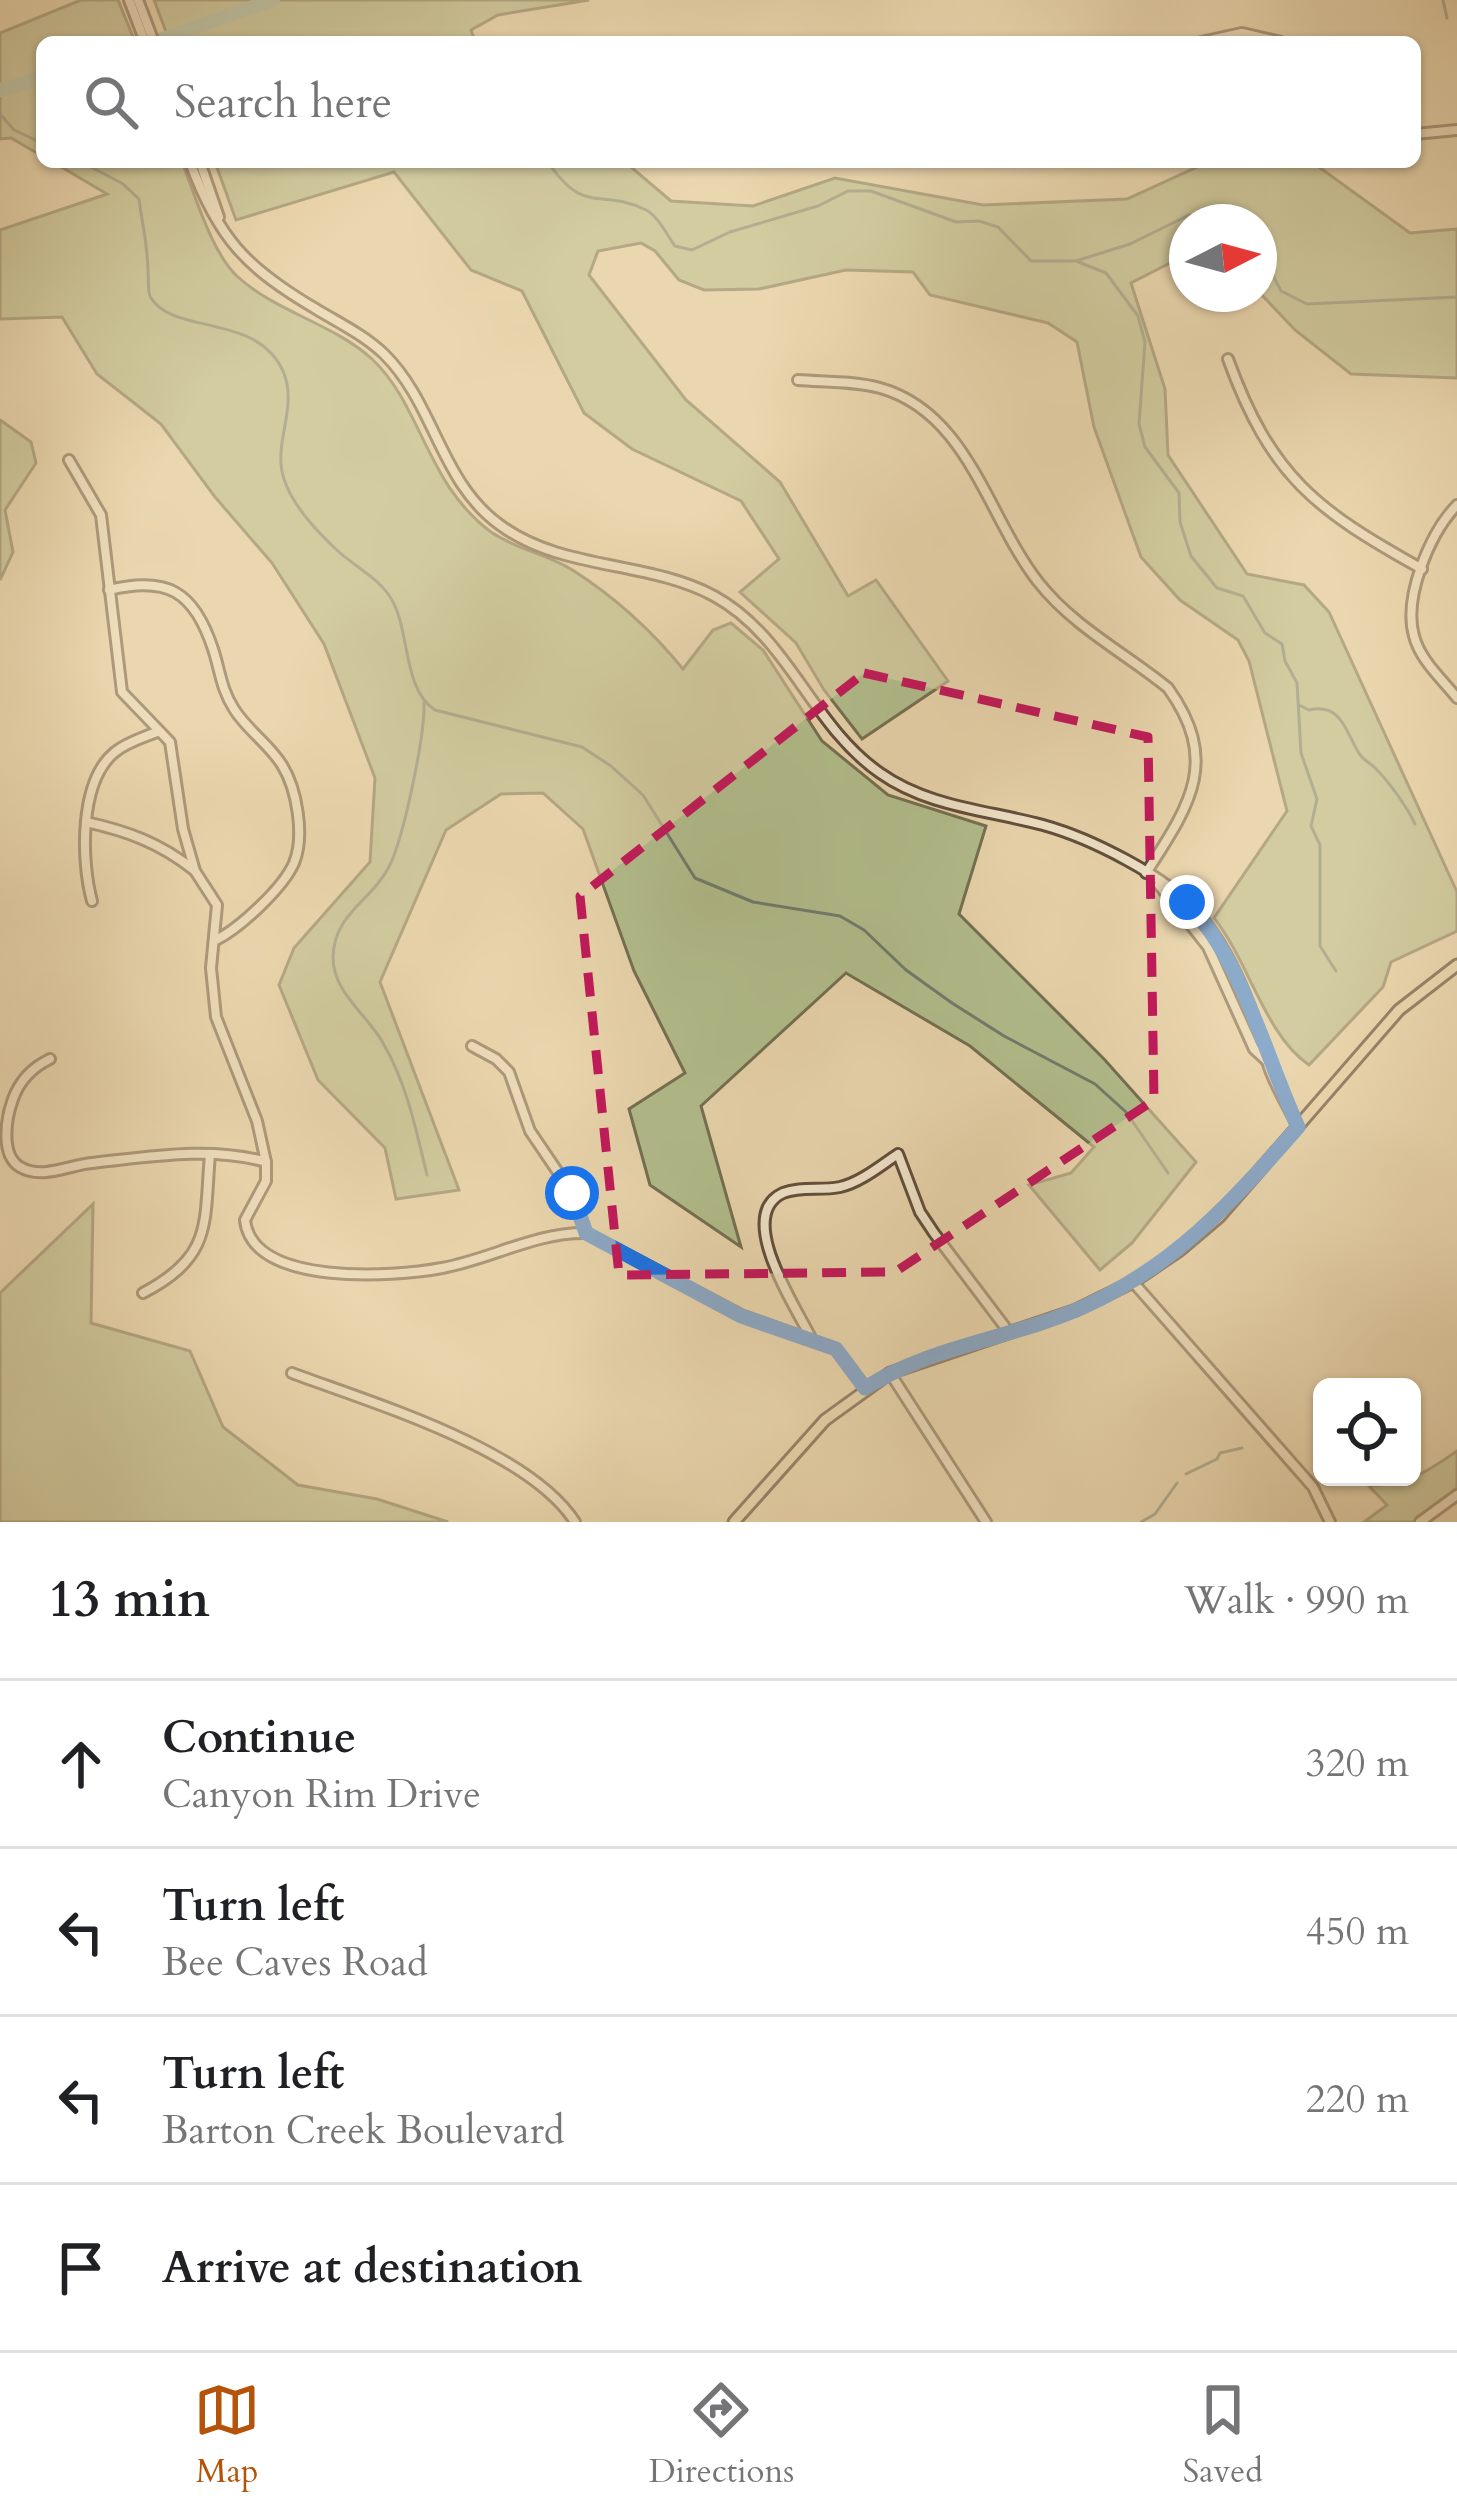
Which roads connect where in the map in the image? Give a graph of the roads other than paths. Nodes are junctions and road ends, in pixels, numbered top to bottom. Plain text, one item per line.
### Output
1 (133, 0) edge
2 (147, 36) edge
3 (1457, 130) edge
4 (1421, 133) edge
5 (193, 168) edge
6 (202, 168) edge
7 (210, 202) junction
8 (1228, 359) dead end
9 (798, 380) dead end
10 (68, 460) dead end
11 (1457, 505) edge
12 (1422, 569) junction
13 (110, 590) junction
14 (1457, 698) edge
15 (159, 731) junction
16 (86, 822) junction
17 (195, 871) junction
18 (1146, 873) junction
19 (1156, 881) junction
20 (92, 901) dead end
21 (1214, 937) junction
22 (215, 940) junction
23 (1204, 943) junction
24 (1457, 965) edge
25 (472, 1046) dead end
26 (50, 1059) dead end
27 (1268, 1061) junction
28 (1298, 1127) junction
29 (210, 1154) junction
30 (266, 1162) junction
31 (586, 1233) junction
32 (1133, 1282) junction
33 (143, 1293) dead end
34 (1008, 1331) junction
35 (811, 1338) junction
36 (292, 1373) dead end
37 (890, 1373) junction
38 (865, 1388) junction
39 (1457, 1495) edge
40 (575, 1522) edge
41 (734, 1522) edge
42 (986, 1522) edge
43 (1330, 1522) edge
44 (1420, 1522) edge

1 - 2 street
3 - 4 street
5 - 7 street
6 - 7 street
7 - 18 street
8 - 12 street
9 - 18 street
10 - 13 street
11 - 12 street
12 - 14 street
13 - 15 street
13 - 22 street
15 - 16 street
15 - 17 street
16 - 17 street
16 - 20 street
17 - 22 street
18 - 19 street
19 - 21 street
19 - 23 street
21 - 23 street
21 - 27 street
22 - 30 street
23 - 27 street
24 - 28 main road
25 - 31 street
26 - 29 street
27 - 28 street
28 - 32 main road
29 - 30 street
29 - 33 street
30 - 31 street
31 - 35 street
32 - 34 main road
32 - 43 street
34 - 35 street
34 - 37 main road
35 - 38 street
36 - 40 street
37 - 38 main road
37 - 42 street
38 - 41 main road
39 - 44 street

